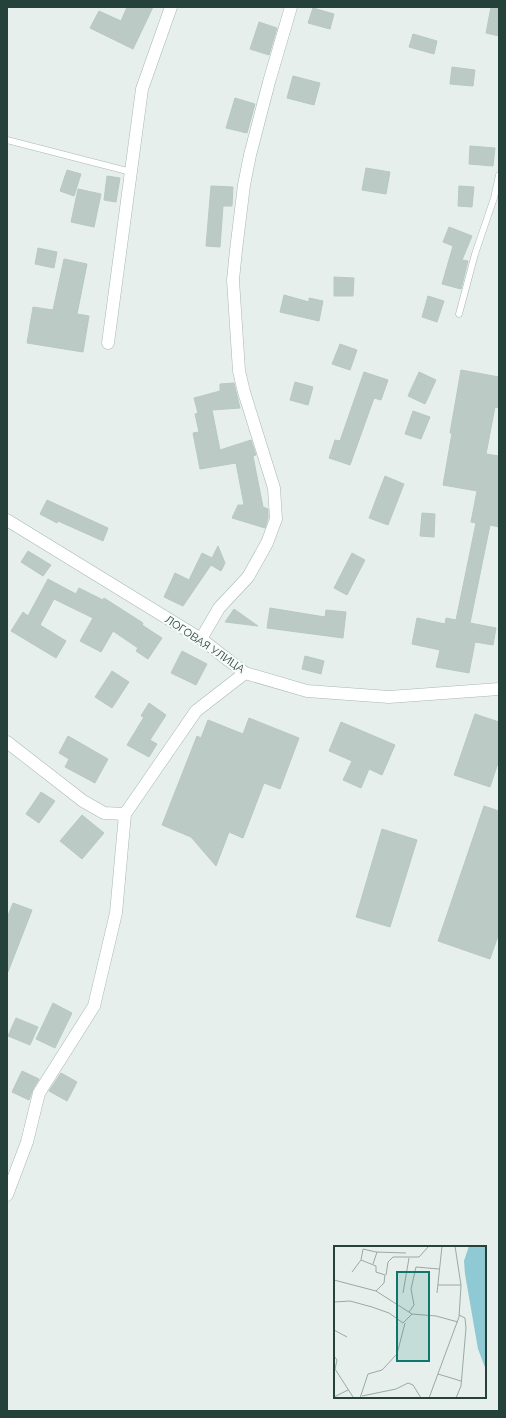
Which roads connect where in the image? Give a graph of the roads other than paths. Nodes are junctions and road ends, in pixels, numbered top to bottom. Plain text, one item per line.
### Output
1 (171, 7) edge
2 (291, 7) edge
3 (7, 140) edge
4 (131, 172) junction
5 (499, 175) edge
6 (459, 314) dead end
7 (108, 342) dead end
8 (7, 520) edge
9 (201, 639) junction
10 (245, 673) junction
11 (499, 689) edge
12 (7, 742) edge
13 (125, 814) junction
14 (7, 1195) edge

1 - 4 street
2 - 9 street
3 - 4 lane
4 - 7 street
5 - 6 lane
8 - 9 street, ЛОГОВАЯ УЛИЦА
9 - 10 street, ЛОГОВАЯ УЛИЦА
10 - 11 street, ЛОГОВАЯ УЛИЦА
10 - 13 street
12 - 13 street
13 - 14 street

